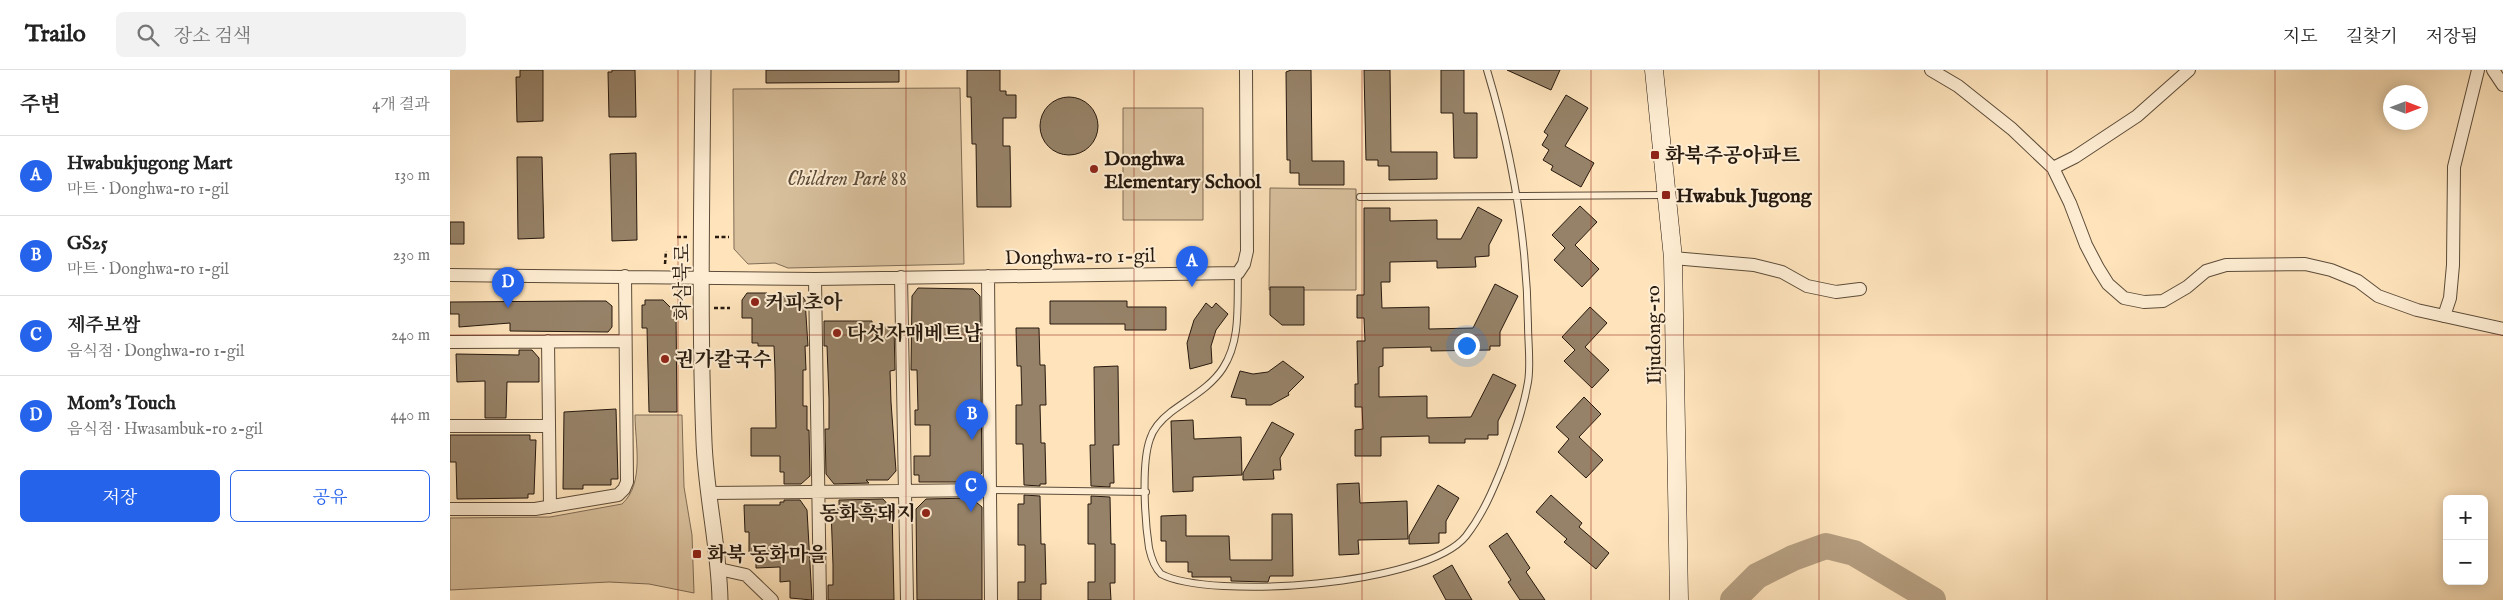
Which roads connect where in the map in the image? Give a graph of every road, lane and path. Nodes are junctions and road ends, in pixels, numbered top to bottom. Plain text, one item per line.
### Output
1 (702, 70) edge
2 (1246, 70) edge
3 (1487, 70) edge
4 (1654, 70) edge
5 (1931, 70) edge
6 (2189, 70) edge
7 (2478, 70) edge
8 (2493, 70) edge
9 (2503, 85) edge
10 (2053, 168) junction
11 (1666, 195) junction
12 (1518, 196) junction
13 (1360, 198) dead end
14 (1673, 258) junction
15 (1238, 273) junction
16 (450, 275) edge
17 (626, 276) junction
18 (988, 276) junction
19 (701, 278) junction
20 (901, 278) junction
21 (815, 279) junction
22 (1860, 289) dead end
23 (2444, 316) junction
24 (2503, 329) edge
25 (548, 341) junction
26 (624, 341) junction
27 (450, 342) edge
28 (450, 426) edge
29 (549, 426) junction
30 (990, 490) junction
31 (905, 491) junction
32 (818, 492) junction
33 (1146, 492) junction
34 (708, 493) junction
35 (550, 507) junction
36 (450, 509) edge
37 (719, 570) junction
38 (1294, 593) dead end
39 (1238, 594) dead end
40 (720, 600) edge
41 (772, 600) edge
42 (820, 600) edge
43 (906, 600) edge
44 (991, 600) edge
45 (1679, 600) edge

1 - 19 street, 화삼북로
2 - 15 street
3 - 12 lane
4 - 11 main road, Iljudong-ro
5 - 10 street
6 - 10 street
7 - 23 street
8 - 9 street
10 - 23 street
11 - 12 lane
11 - 14 main road, Iljudong-ro
12 - 13 lane
12 - 38 lane
14 - 22 street
14 - 45 main road, Iljudong-ro
15 - 18 street, Donghwa-ro 1-gil
15 - 33 lane
16 - 17 street, Donghwa-ro 1-gil
17 - 19 street, Donghwa-ro 1-gil
17 - 26 street
18 - 20 street, Donghwa-ro 1-gil
18 - 30 street, Donghwa-ro 1-gil
19 - 21 street, Donghwa-ro 1-gil
19 - 34 street, 화삼북로
20 - 21 street, Donghwa-ro 1-gil
20 - 31 street
21 - 32 street
23 - 24 street
25 - 26 street
25 - 27 street
25 - 29 street
26 - 35 street
28 - 29 street
29 - 35 street
30 - 31 street
30 - 33 lane
30 - 44 street, Donghwa-ro 1-gil
31 - 32 street
31 - 43 street
32 - 34 street
32 - 42 street
33 - 39 lane
34 - 37 street, 화삼북로
35 - 36 street
37 - 40 street, 화삼북로
37 - 41 street

